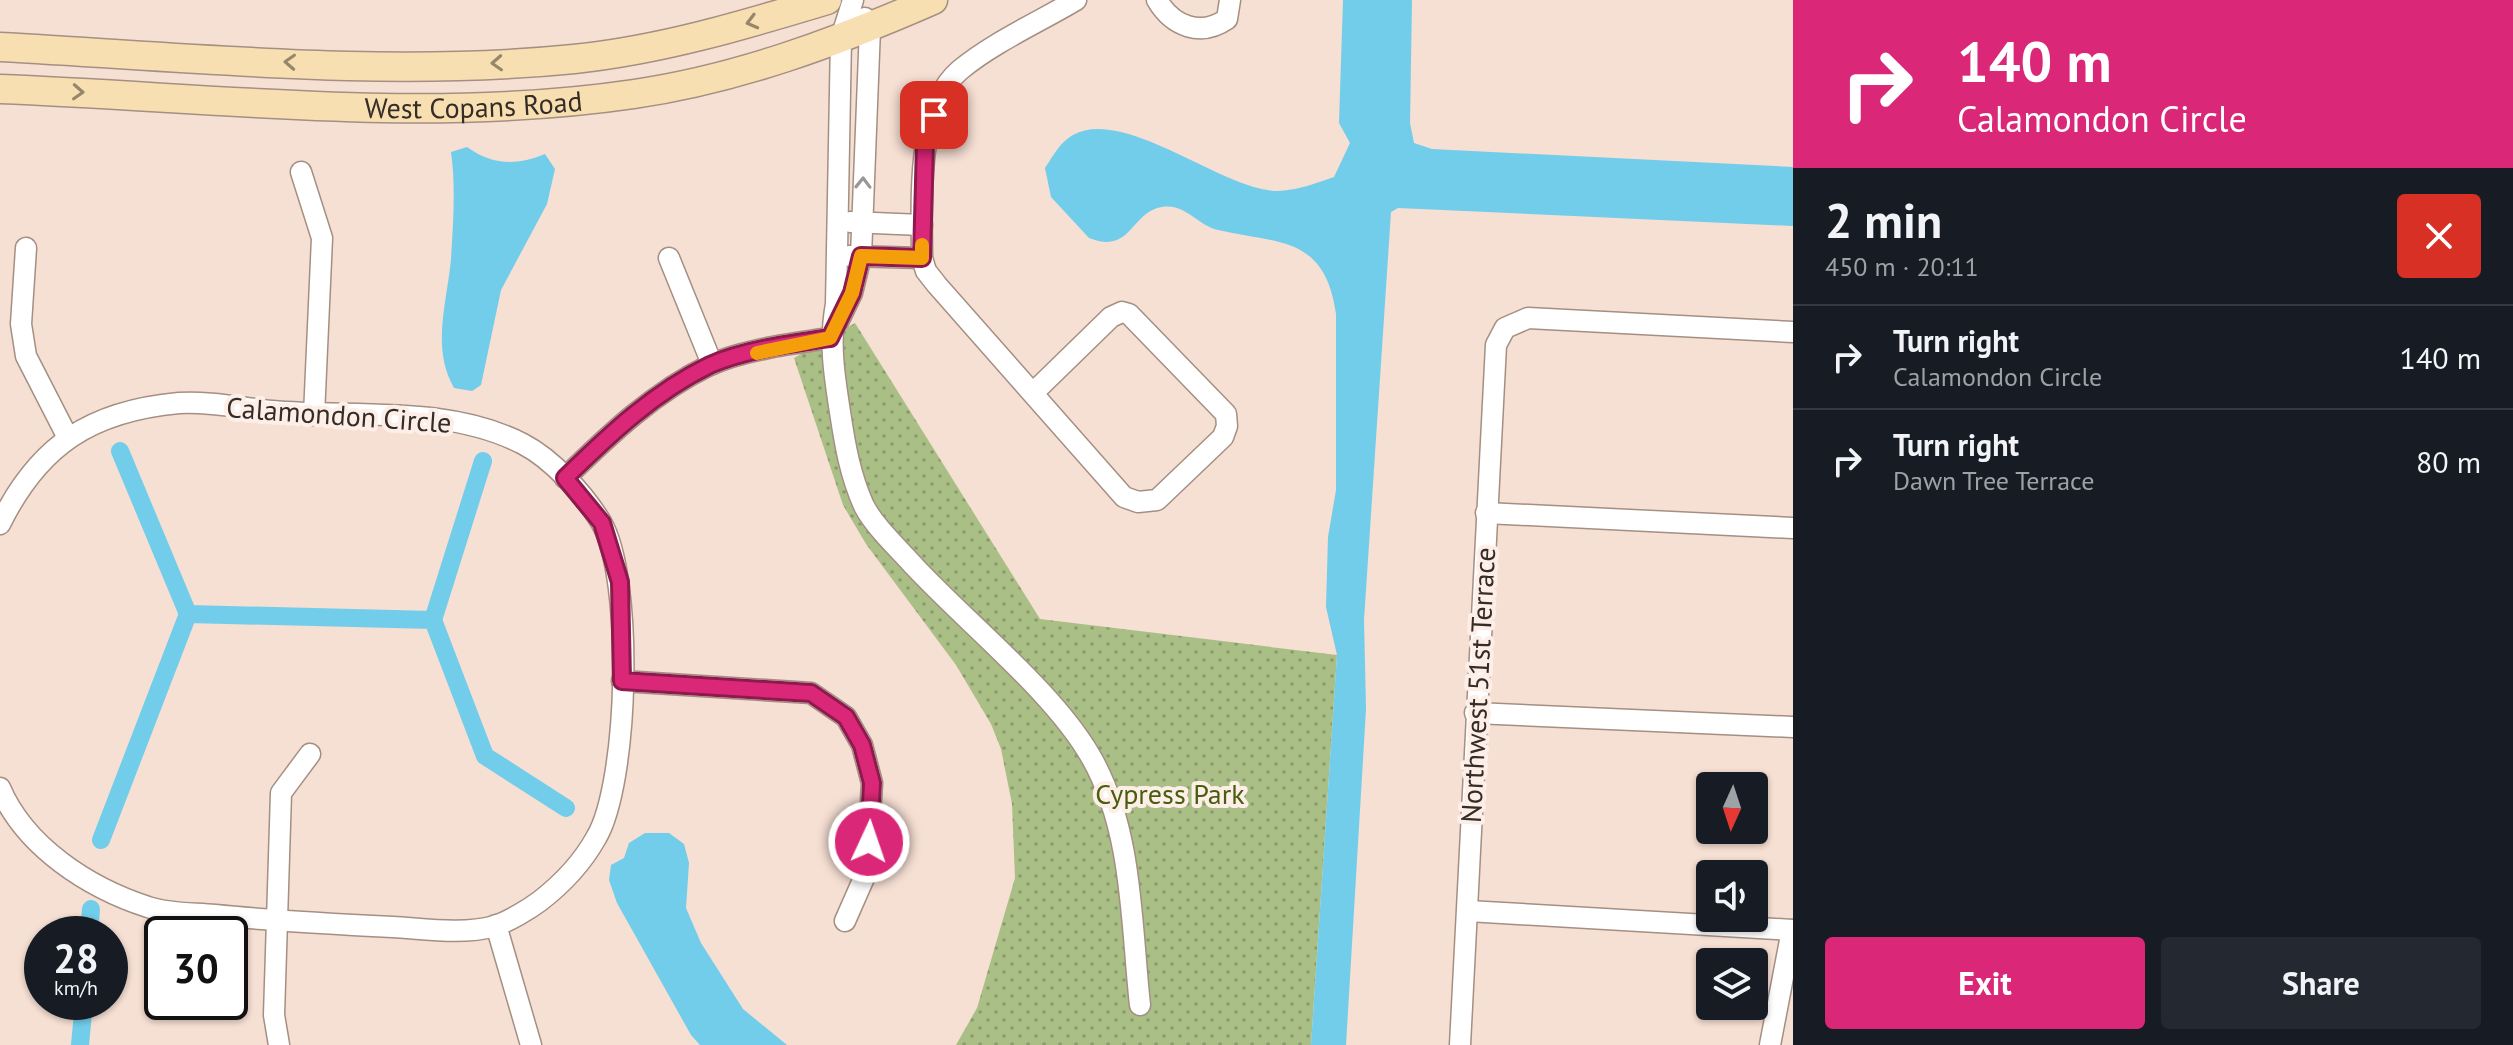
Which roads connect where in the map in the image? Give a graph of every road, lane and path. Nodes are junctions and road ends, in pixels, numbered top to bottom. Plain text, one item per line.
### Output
1 (827, 0) edge
2 (856, 0) edge
3 (933, 0) edge
4 (1076, 0) edge
5 (1157, 0) edge
6 (1230, 0) edge
7 (870, 28) junction
8 (841, 38) junction
9 (0, 47) edge
10 (0, 89) edge
11 (301, 172) dead end
12 (838, 220) junction
13 (862, 223) junction
14 (922, 225) junction
15 (26, 248) dead end
16 (837, 255) junction
17 (861, 256) junction
18 (669, 258) dead end
19 (922, 258) junction
20 (1793, 332) edge
21 (830, 338) junction
22 (712, 364) junction
23 (1033, 393) junction
24 (314, 415) junction
25 (67, 436) junction
26 (565, 478) junction
27 (1486, 513) junction
28 (0, 524) edge
29 (1793, 528) edge
30 (622, 681) junction
31 (1475, 713) junction
32 (1793, 727) edge
33 (310, 754) dead end
34 (0, 788) edge
35 (5, 815) edge
36 (1468, 911) junction
37 (278, 921) junction
38 (845, 921) dead end
39 (496, 925) junction
40 (1792, 930) edge
41 (1140, 1005) dead end
42 (279, 1045) edge
43 (531, 1045) edge
44 (1460, 1045) edge
45 (1770, 1045) edge

1 -> 9 main road, West Copans Road
2 - 7 street
2 - 8 street
3 - 7 main road, West Copans Road
4 - 14 street
5 - 6 street
7 - 8 main road, West Copans Road
13 -> 7 street
10 -> 8 main road, West Copans Road
8 - 12 street
11 - 24 street
12 - 13 street
12 - 16 street
13 - 14 street
13 - 17 street
14 - 19 street
15 - 25 street
16 - 17 street
16 - 21 street
17 - 19 street
17 - 21 street
18 - 22 street
19 - 23 street
20 - 27 street, Northwest 51st Terrace
21 - 22 street
21 - 41 street
22 - 26 street
23 - 23 street
24 - 25 street, Calamondon Circle
24 - 26 street, Calamondon Circle
25 - 28 street, Calamondon Circle
26 - 30 street, Calamondon Circle
27 - 29 street
27 - 31 street, Northwest 51st Terrace
30 - 38 street
30 - 39 street, Calamondon Circle
31 - 32 street
31 - 36 street, Northwest 51st Terrace
33 - 37 street
34 - 35 street, Calamondon Circle
35 - 37 street, Calamondon Circle
36 - 40 street
36 - 44 street, Northwest 51st Terrace
37 - 39 street, Calamondon Circle
37 - 42 street
39 - 43 street
40 - 45 street

